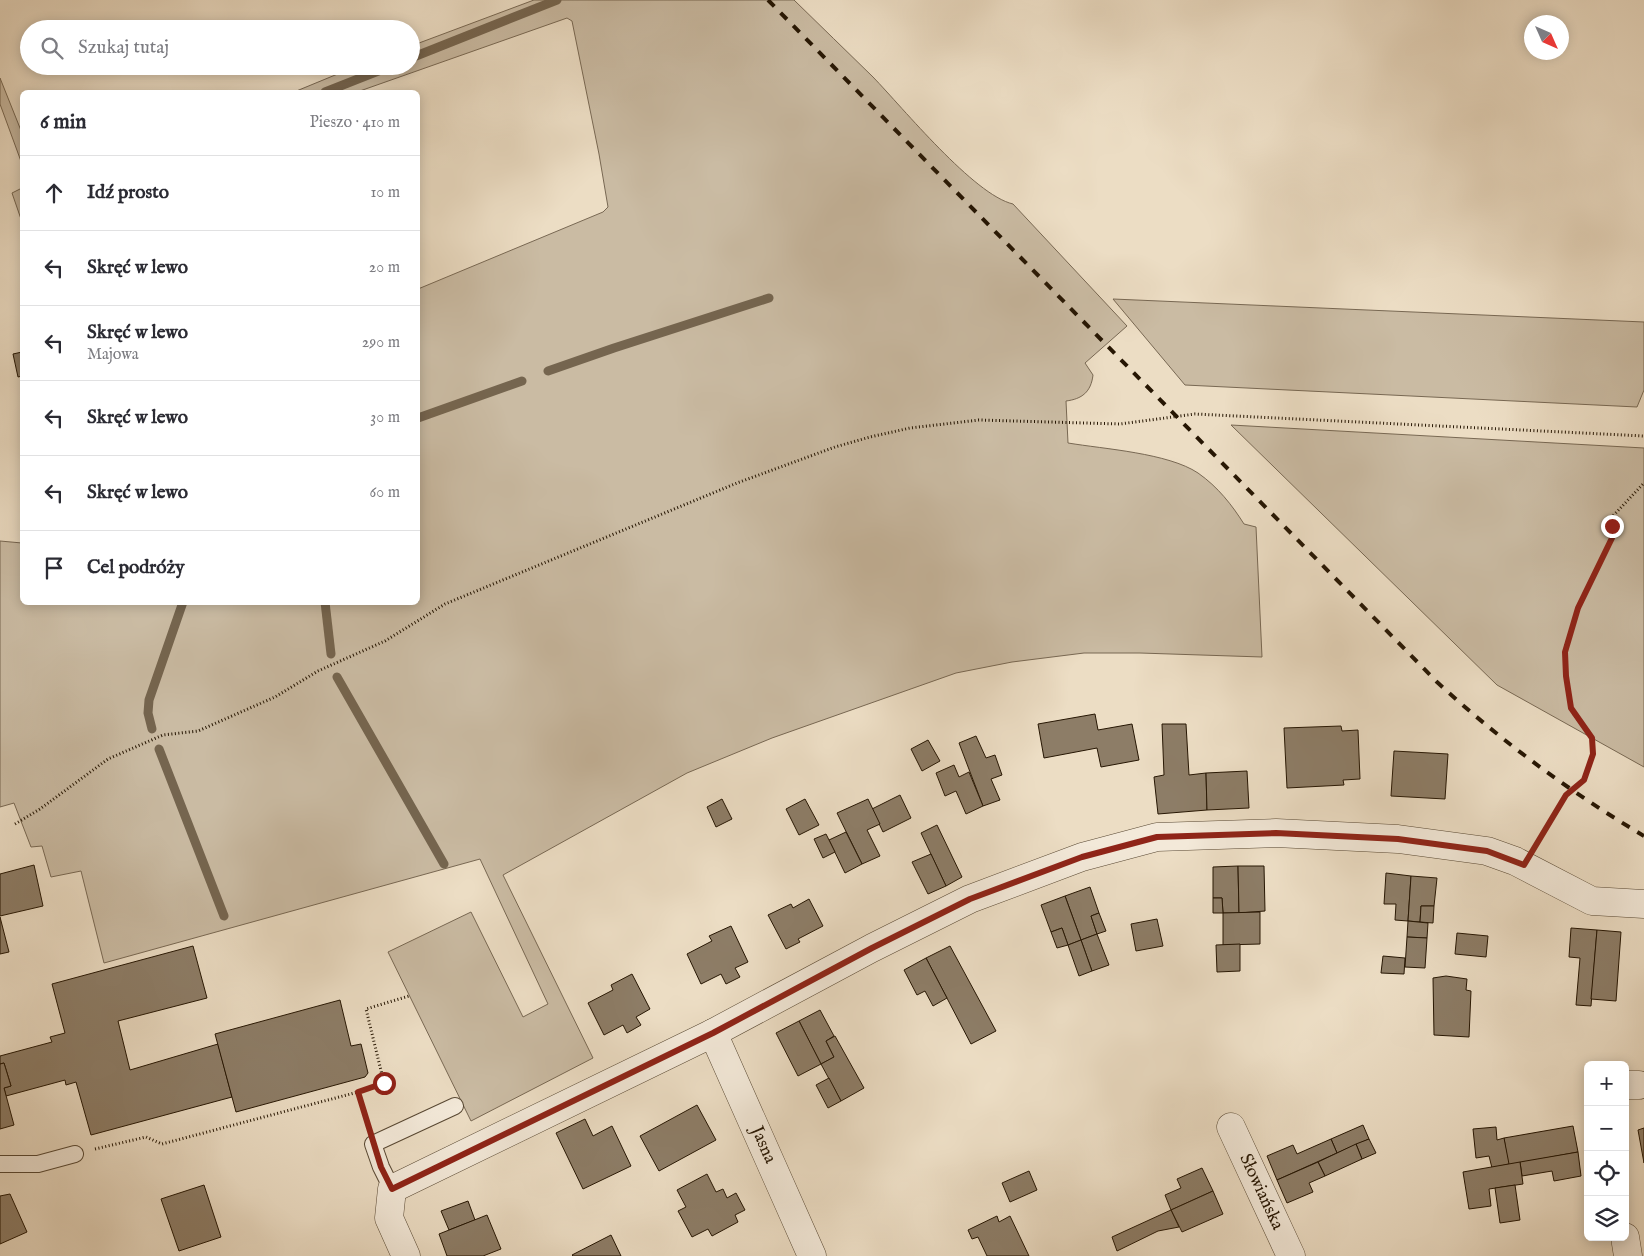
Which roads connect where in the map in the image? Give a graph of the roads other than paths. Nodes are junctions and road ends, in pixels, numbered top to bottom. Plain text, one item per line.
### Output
1 (1644, 904) edge
2 (713, 1033) junction
3 (455, 1106) dead end
4 (1231, 1127) dead end
5 (76, 1154) road end
6 (0, 1164) edge
7 (392, 1189) junction
8 (1626, 1241) edge
9 (406, 1256) edge
10 (812, 1256) edge
11 (1291, 1256) edge
12 (1628, 1256) edge

1 - 2 street
2 - 7 street
2 - 10 street, Jasna
3 - 7 lane
4 - 11 street, Słowiańska
5 - 6 lane
7 - 9 street
8 - 12 street

